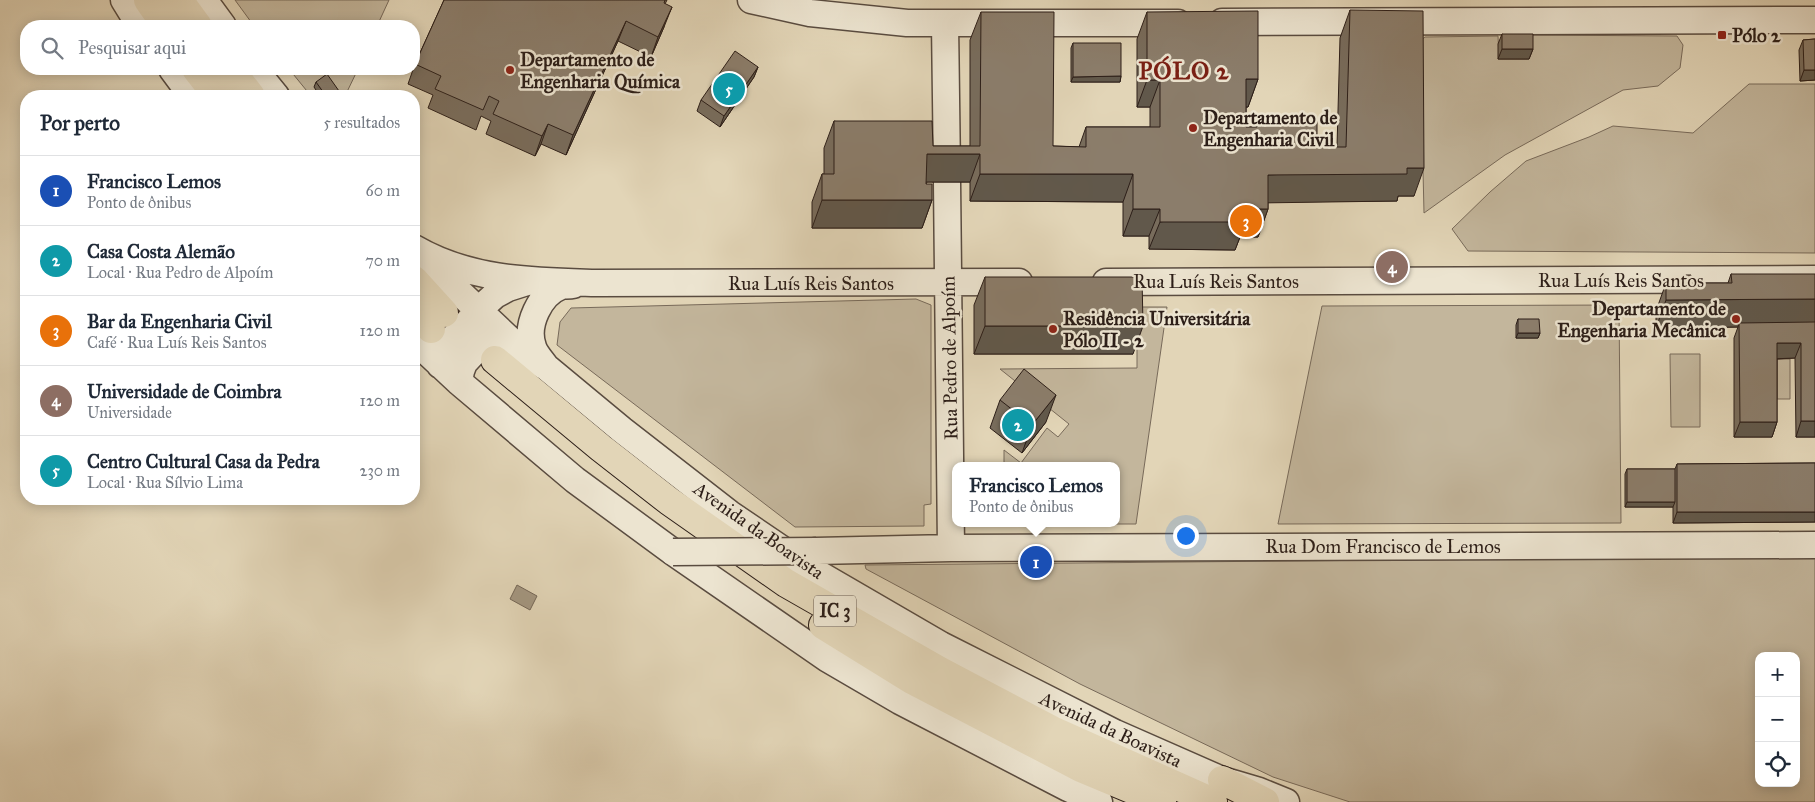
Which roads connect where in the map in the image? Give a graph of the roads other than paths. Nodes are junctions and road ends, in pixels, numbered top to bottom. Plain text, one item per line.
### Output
1 (124, 0) edge
2 (148, 0) edge
3 (179, 0) edge
4 (204, 0) edge
5 (751, 0) edge
6 (1649, 10) edge
7 (136, 20) edge
8 (162, 20) edge
9 (194, 20) edge
10 (219, 20) edge
11 (1815, 20) edge
12 (945, 23) junction
13 (176, 75) edge
14 (201, 75) edge
15 (235, 75) edge
16 (259, 75) edge
17 (188, 90) edge
18 (212, 90) edge
19 (246, 90) edge
20 (271, 90) edge
21 (420, 252) edge
22 (420, 255) edge
23 (1815, 279) edge
24 (530, 281) junction
25 (948, 282) junction
26 (1045, 282) edge
27 (1084, 282) edge
28 (596, 283) junction
29 (420, 302) edge
30 (478, 311) junction
31 (426, 324) edge
32 (503, 334) junction
33 (440, 365) junction
34 (546, 367) junction
35 (478, 371) junction
36 (1815, 545) edge
37 (951, 548) junction
38 (673, 552) junction
39 (1217, 791) edge
40 (1099, 802) edge
41 (1162, 802) edge
42 (1265, 802) edge
43 (1286, 802) edge

1 - 7 street
2 - 8 highway
3 - 9 highway
4 - 10 street
5 - 12 street
6 - 11 street
6 - 12 street
12 - 25 street, Rua Pedro de Alpoím
13 - 17 street
14 - 18 highway
15 - 19 highway
16 - 20 street
21 - 24 street, Rua Luís Reis Santos
22 - 30 street, Avenida da Boavista
23 - 27 street, Rua Luís Reis Santos
24 - 28 street, Rua Luís Reis Santos
24 - 30 street
25 - 26 street, Rua Luís Reis Santos
25 - 28 street, Rua Luís Reis Santos
25 - 37 street, Rua Pedro de Alpoím
28 - 34 street
29 - 31 highway, Avenida da Boavista
30 - 32 street, Avenida da Boavista
30 - 33 street
31 - 33 street, Avenida da Boavista
32 - 34 street, Avenida da Boavista
32 - 35 street
33 - 35 street, Avenida da Boavista
34 - 39 street, Avenida da Boavista
35 - 38 street, Avenida da Boavista
35 - 39 highway, Avenida da Boavista / IC 3
35 - 41 highway, Avenida da Boavista / IC 3
36 - 37 street, Rua Dom Francisco de Lemos
37 - 38 street, bridge
38 - 40 street, Avenida da Boavista
39 - 42 highway
39 - 43 street, Avenida da Boavista

